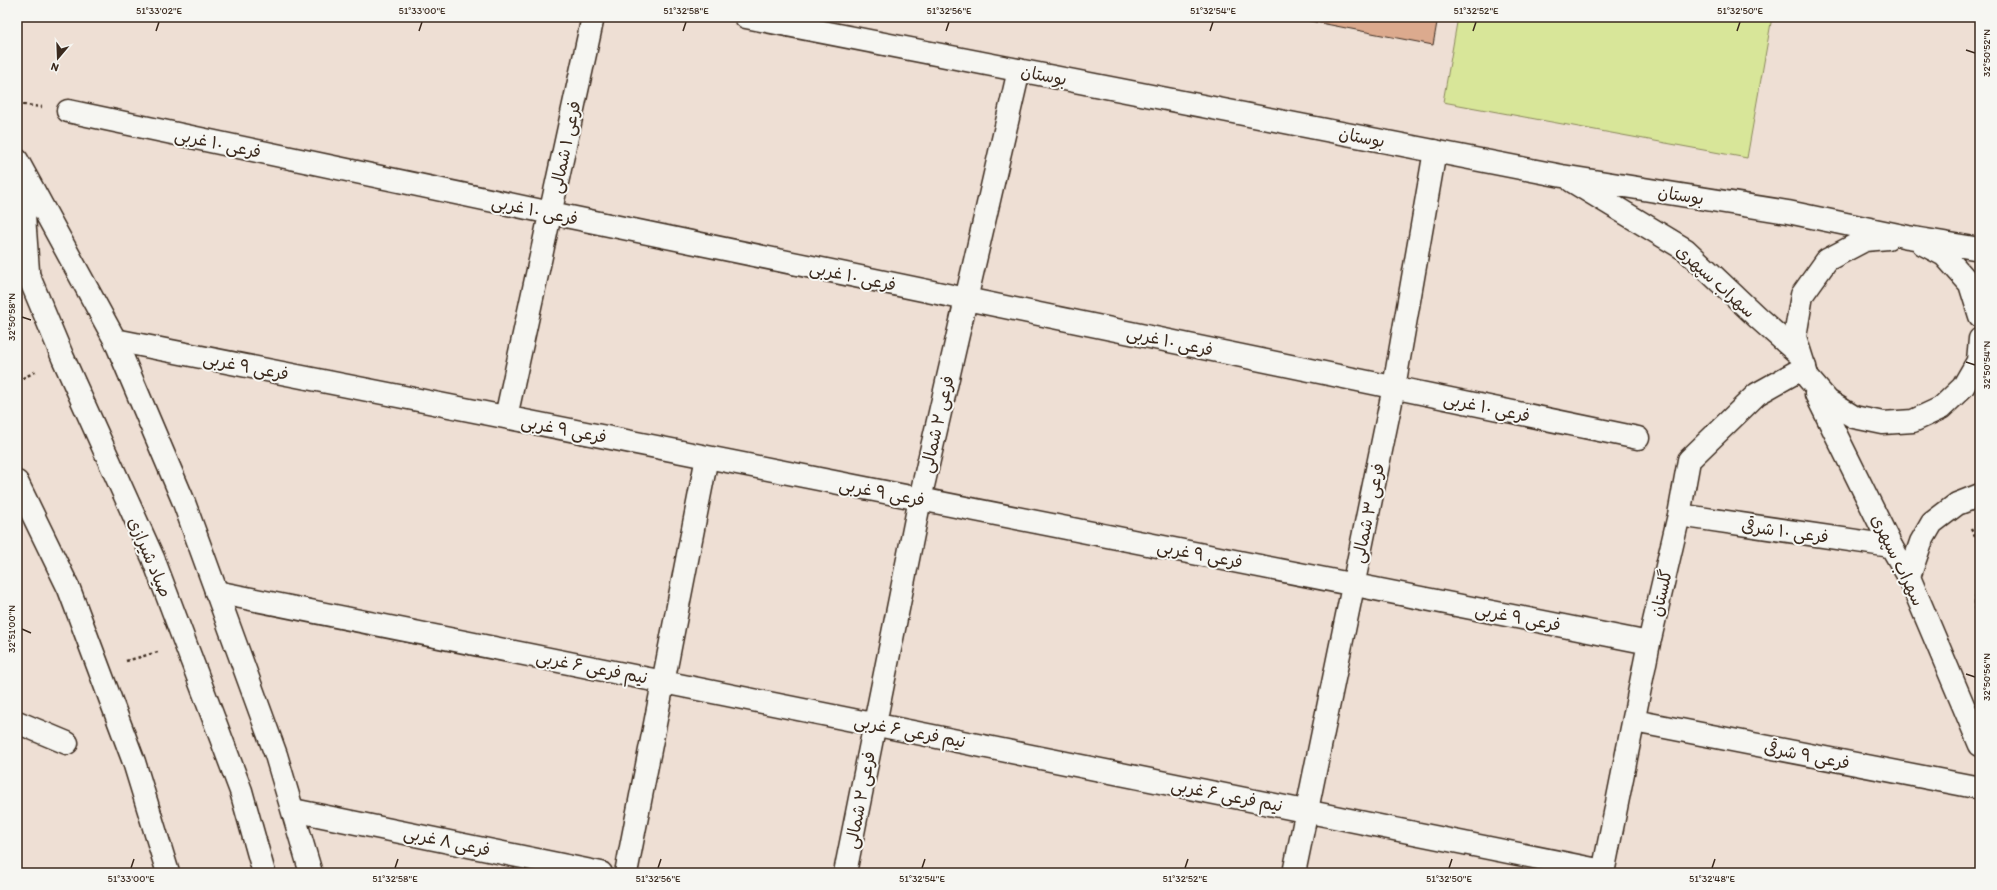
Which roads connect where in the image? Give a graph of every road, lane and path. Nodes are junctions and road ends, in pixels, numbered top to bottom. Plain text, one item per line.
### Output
1 (593, 17) edge
2 (746, 17) edge
3 (1019, 70) junction
4 (68, 111) dead end
5 (1435, 151) junction
6 (18, 163) edge
7 (1562, 176) junction
8 (551, 213) junction
9 (1908, 237) junction
10 (17, 248) edge
11 (1980, 249) edge
12 (28, 271) junction
13 (966, 299) junction
14 (1980, 316) edge
15 (115, 340) junction
16 (1979, 353) edge
17 (1805, 367) junction
18 (1394, 387) junction
19 (506, 417) junction
20 (1638, 438) dead end
21 (707, 457) junction
22 (17, 482) edge
23 (1980, 495) edge
24 (920, 499) junction
25 (1679, 515) junction
26 (1891, 546) junction
27 (1909, 577) junction
28 (1980, 584) edge
29 (1353, 585) junction
30 (216, 592) junction
31 (1980, 620) edge
32 (1649, 643) junction
33 (185, 644) junction
34 (99, 669) junction
35 (662, 682) junction
36 (1634, 721) junction
37 (17, 722) edge
38 (875, 724) junction
39 (67, 743) dead end
40 (1980, 745) edge
41 (1980, 788) edge
42 (293, 810) junction
43 (1307, 811) junction
44 (1603, 872) edge
45 (168, 873) edge
46 (264, 873) edge
47 (310, 873) edge
48 (601, 873) edge
49 (626, 873) edge
50 (845, 873) edge
51 (1294, 873) edge

1 - 8 street, فرعی ۱ شمالی
2 - 3 street, بوستان
3 - 5 street, بوستان
3 - 13 street, فرعی ۲ شمالی
4 - 8 street, فرعی ۱۰ غربی
5 - 7 street, بوستان
5 - 18 street, فرعی ۳ شمالی
6 - 12 street
6 - 15 street
7 - 9 street, بوستان
7 - 17 street, سهراب سپهری
8 - 13 street, فرعی ۱۰ غربی
8 - 19 street, فرعی ۱ شمالی
9 - 11 street, بوستان
9 - 14 street
9 - 17 street, سهراب سپهری
10 - 12 street, صیاد شیرازی
12 - 33 street, صیاد شیرازی
13 - 18 street, فرعی ۱۰ غربی
13 - 24 street, فرعی ۲ شمالی
15 - 19 street, فرعی ۹ غربی
15 - 30 street
16 - 17 street, سهراب سپهری
17 - 25 street, گلستان
17 - 26 street, سهراب سپهری
18 - 20 street, فرعی ۱۰ غربی
18 - 29 street, فرعی ۳ شمالی
19 - 21 street, فرعی ۹ غربی
21 - 24 street, فرعی ۹ غربی
21 - 35 street
22 - 34 street
23 - 27 street
24 - 29 street, فرعی ۹ غربی
24 - 38 street, فرعی ۲ شمالی
25 - 26 street, فرعی ۱۰ شرقی
25 - 32 street, گلستان
26 - 27 street, سهراب سپهری
27 - 40 street, سهراب سپهری
28 - 31 path
29 - 32 street, فرعی ۹ غربی
29 - 43 street, فرعی ۳ شمالی
30 - 35 street, نیم فرعی ۶ غربی
30 - 42 street
32 - 36 street, گلستان
33 - 34 path
33 - 46 street, صیاد شیرازی
34 - 45 street
35 - 38 street, نیم فرعی ۶ غربی
35 - 49 street
36 - 41 street, فرعی ۹ شرقی
36 - 44 street, گلستان
37 - 39 street
38 - 43 street, نیم فرعی ۶ غربی
38 - 50 street, فرعی ۲ شمالی
42 - 47 street
42 - 48 street, فرعی ۸ غربی
43 - 44 street, نیم فرعی ۶ غربی
43 - 51 street, فرعی ۳ شمالی

